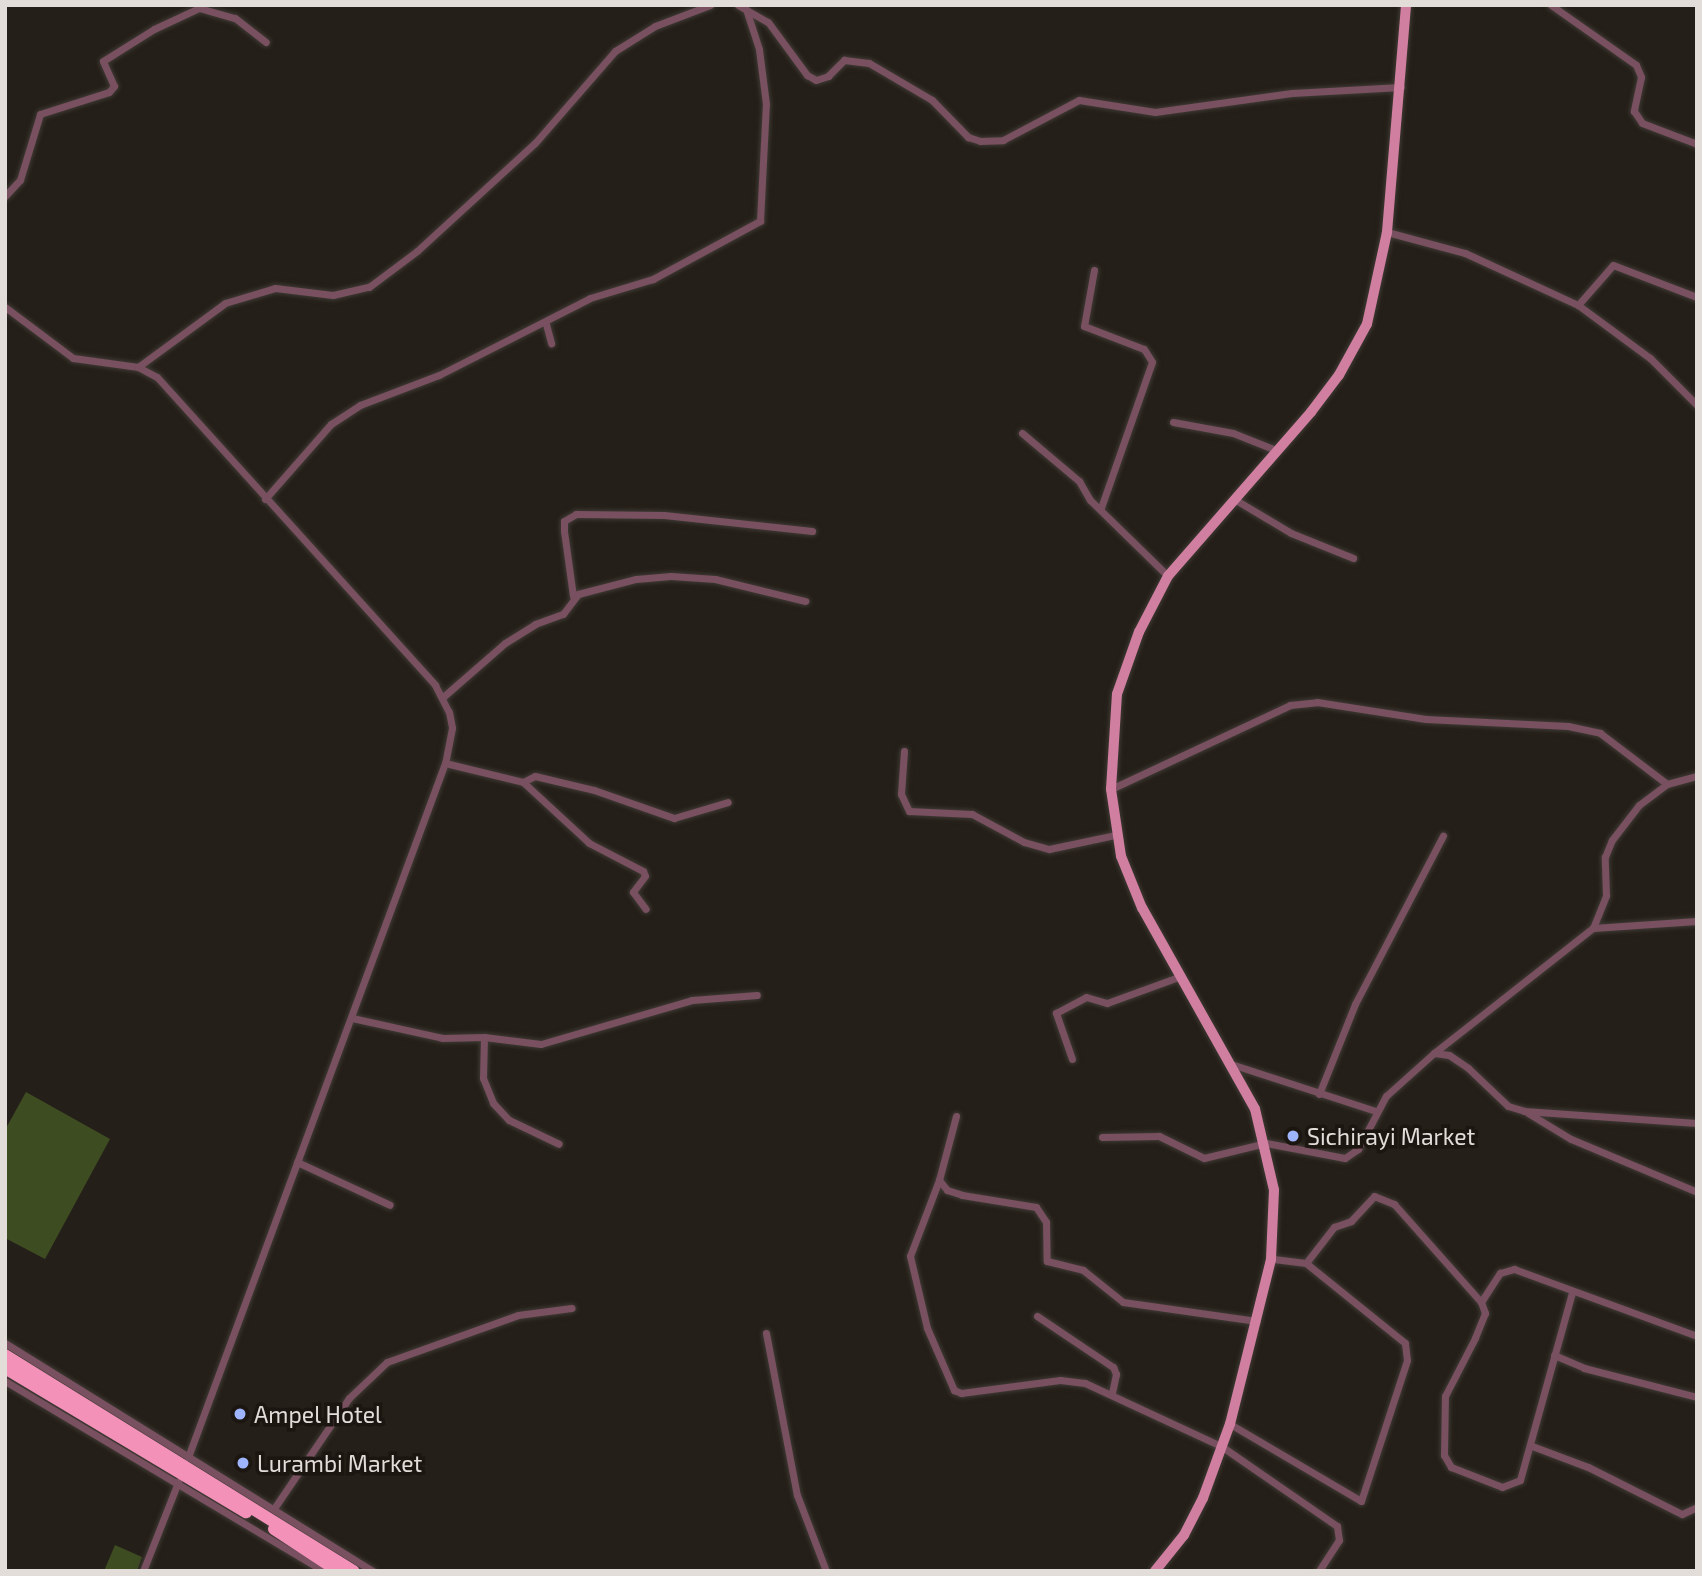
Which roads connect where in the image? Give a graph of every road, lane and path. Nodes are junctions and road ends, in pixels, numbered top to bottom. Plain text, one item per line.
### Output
1 (710, 5) edge
2 (1406, 5) edge
3 (1551, 5) edge
4 (742, 7) edge
5 (266, 42) dead end
6 (1401, 86) junction
7 (1697, 144) edge
8 (5, 195) edge
9 (1387, 232) junction
10 (1094, 270) dead end
11 (1697, 297) edge
12 (1578, 305) junction
13 (5, 307) edge
14 (546, 324) junction
15 (551, 343) dead end
16 (138, 367) junction
17 (1697, 405) edge
18 (1173, 422) dead end
19 (1022, 433) dead end
20 (1276, 450) junction
21 (1233, 498) junction
22 (265, 499) junction
23 (1101, 508) junction
24 (812, 531) dead end
25 (1353, 558) dead end
26 (1168, 576) junction
27 (573, 596) junction
28 (805, 601) dead end
29 (443, 697) junction
30 (904, 751) dead end
31 (444, 763) junction
32 (1697, 776) edge
33 (523, 782) junction
34 (1667, 784) junction
35 (1111, 789) junction
36 (728, 802) dead end
37 (1115, 835) junction
38 (1443, 836) dead end
39 (646, 909) dead end
40 (1697, 921) edge
41 (1593, 928) junction
42 (1181, 976) junction
43 (757, 995) dead end
44 (352, 1018) junction
45 (484, 1037) junction
46 (1434, 1053) junction
47 (1072, 1059) dead end
48 (1231, 1063) junction
49 (1319, 1094) junction
50 (1376, 1111) junction
51 (1524, 1111) junction
52 (956, 1116) dead end
53 (1697, 1123) edge
54 (1101, 1137) dead end
55 (1266, 1143) junction
56 (559, 1144) dead end
57 (298, 1162) junction
58 (939, 1180) junction
59 (1697, 1192) edge
60 (390, 1205) dead end
61 (1271, 1259) junction
62 (1306, 1263) junction
63 (1572, 1293) junction
64 (1481, 1302) junction
65 (572, 1308) dead end
66 (1037, 1316) dead end
67 (1258, 1321) junction
68 (766, 1333) dead end
69 (1697, 1336) edge
70 (5, 1343) edge
71 (5, 1355) edge
72 (1554, 1355) junction
73 (5, 1368) edge
74 (5, 1381) edge
75 (1112, 1393) junction
76 (1697, 1396) edge
77 (1230, 1424) junction
78 (1222, 1446) junction
79 (1532, 1446) junction
80 (188, 1457) junction
81 (178, 1482) junction
82 (275, 1507) junction
83 (1697, 1507) edge
84 (143, 1571) edge
85 (324, 1571) edge
86 (338, 1571) edge
87 (354, 1571) edge
88 (373, 1571) edge
89 (826, 1571) edge
90 (1155, 1571) edge
91 (1319, 1571) edge

1 - 16 street
2 - 6 main road
3 - 7 street
4 - 6 street
4 - 14 street
5 - 8 street
6 - 9 main road
9 - 12 street
9 - 20 main road
10 - 23 street
11 - 12 street
12 - 17 street
13 - 16 street
14 - 15 street
14 - 22 street
16 - 22 street
18 - 20 street
19 - 23 street
20 - 21 main road
21 - 25 street
21 - 26 main road
22 - 29 street
23 - 26 street
24 - 27 street
26 - 35 main road
27 - 28 street
27 - 29 street
29 - 31 street
30 - 37 street
31 - 33 street
31 - 44 street
32 - 34 street
33 - 36 street
33 - 39 street
34 - 35 street
34 - 41 street
35 - 37 main road
37 - 42 main road
38 - 49 street
40 - 41 street
41 - 46 street
42 - 47 street
42 - 48 main road
43 - 45 street
44 - 45 street
44 - 57 street
45 - 56 street
46 - 50 street
46 - 51 street
48 - 49 street
48 - 55 main road
49 - 50 street
50 - 55 street
51 - 53 street
51 - 59 street
52 - 58 street
54 - 55 street
55 - 61 main road
57 - 60 street
57 - 80 street
58 - 67 street
58 - 75 street
61 - 62 street
61 - 67 main road
62 - 64 street
62 - 77 street
63 - 64 street
63 - 69 street
63 - 72 street
64 - 79 street
65 - 82 street
66 - 75 street
67 - 77 main road
68 - 89 street
70 - 80 street
71 - 87 highway
72 - 76 street
72 - 79 street
73 - 86 highway
74 - 81 street
75 - 78 street
77 - 78 main road
78 - 90 main road
78 - 91 street
79 - 83 street
80 - 82 street
81 - 84 street
81 - 85 street
82 - 88 street

